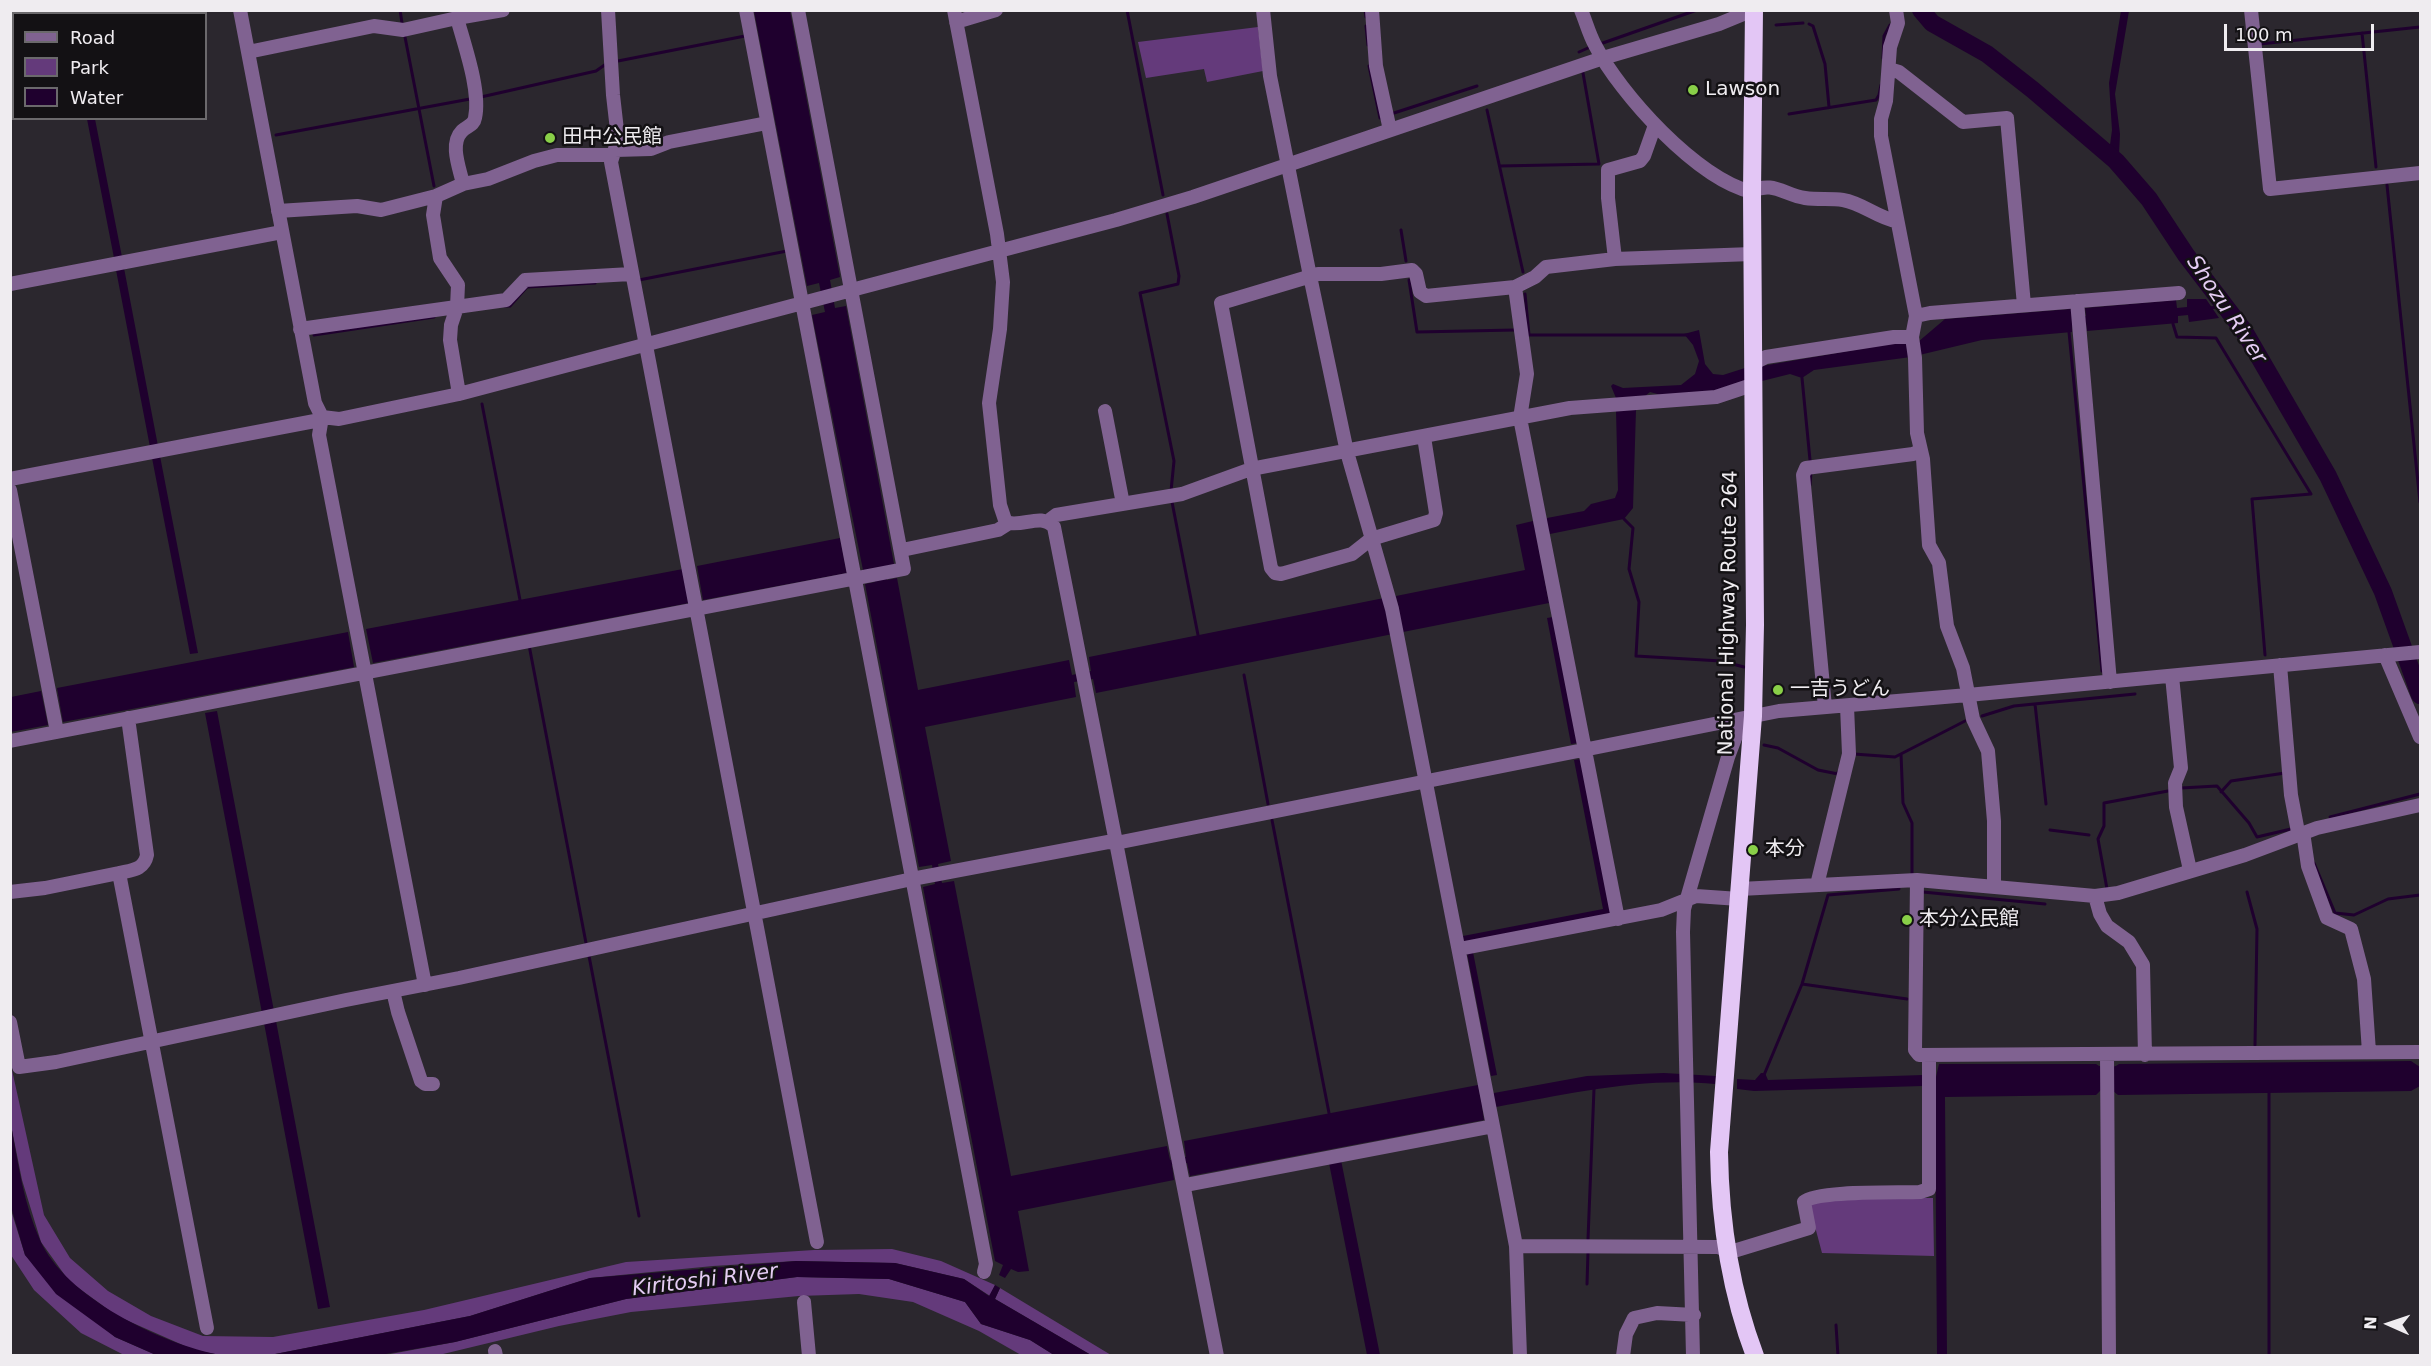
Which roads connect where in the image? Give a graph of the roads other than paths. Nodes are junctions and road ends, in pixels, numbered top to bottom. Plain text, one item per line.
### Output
1 (240, 10) edge
2 (503, 10) edge
3 (608, 10) edge
4 (746, 10) edge
5 (798, 10) edge
6 (996, 10) edge
7 (1263, 10) edge
8 (1371, 10) edge
9 (1581, 10) edge
10 (1896, 10) edge
11 (2251, 10) edge
12 (1753, 11) edge
13 (955, 16) edge
14 (457, 18) junction
15 (248, 52) junction
16 (1604, 58) junction
17 (1889, 69) junction
18 (767, 123) junction
19 (1655, 125) junction
20 (1390, 130) junction
21 (614, 152) junction
22 (1287, 165) junction
23 (2421, 173) edge
24 (463, 184) junction
25 (1752, 192) junction
26 (436, 196) junction
27 (278, 211) junction
28 (1896, 220) junction
29 (282, 232) junction
30 (999, 251) junction
31 (1752, 254) junction
32 (1615, 259) junction
33 (631, 274) junction
34 (1310, 276) junction
35 (10, 284) edge
36 (1515, 287) junction
37 (851, 291) junction
38 (2179, 293) dead end
39 (801, 304) junction
40 (2024, 306) junction
41 (457, 307) junction
42 (2078, 314) junction
43 (1916, 316) junction
44 (300, 329) junction
45 (1913, 339) junction
46 (645, 346) junction
47 (1752, 364) junction
48 (1752, 385) junction
49 (459, 394) junction
50 (1105, 411) dead end
51 (321, 418) junction
52 (1520, 418) junction
53 (1424, 437) junction
54 (1920, 451) junction
55 (1347, 452) junction
56 (1251, 469) junction
57 (10, 479) edge
58 (10, 490) edge
59 (1123, 504) junction
60 (1048, 520) junction
61 (1009, 523) junction
62 (1371, 539) junction
63 (902, 550) junction
64 (854, 579) junction
65 (696, 609) junction
66 (2421, 652) edge
67 (2385, 655) junction
68 (2280, 665) junction
69 (365, 673) junction
70 (2172, 676) junction
71 (2110, 682) junction
72 (1968, 696) junction
73 (1847, 705) junction
74 (1825, 707) junction
75 (1753, 716) junction
76 (128, 718) junction
77 (57, 732) junction
78 (2421, 737) edge
79 (10, 741) edge
80 (1586, 750) junction
81 (1427, 782) junction
82 (2421, 805) edge
83 (2301, 835) junction
84 (1116, 843) junction
85 (2190, 870) junction
86 (119, 873) junction
87 (912, 879) junction
88 (1917, 880) junction
89 (1816, 885) junction
90 (1994, 887) junction
91 (10, 892) edge
92 (1740, 894) junction
93 (2096, 896) junction
94 (1687, 900) junction
95 (755, 914) junction
96 (1618, 919) junction
97 (1459, 949) junction
98 (425, 985) junction
99 (393, 991) junction
100 (10, 1022) edge
101 (152, 1042) junction
102 (2369, 1052) junction
103 (2421, 1052) edge
104 (2145, 1055) junction
105 (1929, 1056) junction
106 (2107, 1059) junction
107 (433, 1084) dead end
108 (1493, 1126) junction
109 (1185, 1185) junction
110 (817, 1242) dead end
111 (1516, 1246) junction
112 (1692, 1247) junction
113 (1726, 1250) junction
114 (984, 1272) dead end
115 (804, 1302) dead end
116 (1694, 1315) junction
117 (207, 1328) dead end
118 (809, 1356) edge
119 (1217, 1356) edge
120 (1520, 1356) edge
121 (1623, 1356) edge
122 (1693, 1356) edge
123 (1755, 1356) edge
124 (2109, 1356) edge

1 - 15 street
2 - 14 street
3 - 21 street
4 - 18 street
5 - 37 street
6 - 13 street
7 - 22 street
8 - 20 street
9 - 16 street
10 - 17 street
11 - 23 street
12 - 16 street
12 - 25 highway, National Highway Route 264
13 - 30 street
14 - 15 street
14 - 24 street
15 - 27 street
16 - 19 street
16 - 20 street
17 - 28 street
17 - 40 street
18 - 21 street
18 - 39 street
19 - 25 street
19 - 32 street
20 - 22 street
21 - 24 street
21 - 33 street
22 - 30 street
22 - 34 street
24 - 26 street
25 - 28 street
25 - 31 highway, National Highway Route 264
26 - 27 street
26 - 41 street
27 - 29 street
28 - 43 street
29 - 35 street
29 - 44 street
30 - 37 street
30 - 61 street
31 - 32 street
31 - 47 highway, National Highway Route 264
32 - 36 street
33 - 41 street
33 - 46 street
34 - 36 street
34 - 55 street
34 - 56 street
36 - 52 street
37 - 39 street
37 - 63 street
38 - 42 street
39 - 46 street
39 - 64 street
40 - 42 street
40 - 43 street
41 - 44 street
41 - 49 street
42 - 71 street
43 - 45 street
44 - 51 street
45 - 47 street
45 - 54 street
46 - 49 street
46 - 65 street
47 - 48 highway, National Highway Route 264
48 - 52 street
48 - 75 highway, National Highway Route 264
49 - 51 street
50 - 59 street
51 - 57 street
51 - 69 street
52 - 53 street
52 - 80 street
53 - 55 street
53 - 62 street
54 - 72 street
54 - 74 street
55 - 56 street
55 - 62 street
56 - 59 street
56 - 62 street
58 - 77 street
59 - 60 street
60 - 61 street
60 - 84 street
61 - 63 street
62 - 81 street
63 - 64 street
64 - 65 street
64 - 87 street
65 - 69 street
65 - 95 street
66 - 67 street
67 - 68 street
67 - 78 street
68 - 70 street
68 - 83 street
69 - 76 street
69 - 98 street
70 - 71 street
70 - 85 street
71 - 72 street
72 - 73 street
72 - 90 street
73 - 74 street
73 - 89 street
74 - 75 street
75 - 80 street
75 - 92 highway, National Highway Route 264
75 - 94 street
76 - 77 street
76 - 86 street
77 - 79 street
80 - 81 street
80 - 96 street
81 - 84 street
81 - 97 street
82 - 83 street
83 - 85 street
83 - 102 street
84 - 87 street
84 - 109 street
85 - 93 street
86 - 91 street
86 - 101 street
87 - 95 street
87 - 114 street
88 - 89 street
88 - 90 street
88 - 105 street
89 - 92 street
90 - 93 street
92 - 94 street
92 - 113 highway, National Highway Route 264
93 - 104 street
94 - 96 street
94 - 112 street
95 - 98 street
95 - 110 street
96 - 97 street
97 - 108 street
98 - 99 street
99 - 101 street
99 - 107 street
100 - 101 street
101 - 117 street
102 - 103 street
102 - 104 street
104 - 106 street
105 - 106 street
105 - 113 street
106 - 124 street
108 - 109 street
108 - 111 street
109 - 119 street
111 - 112 street
111 - 120 street
112 - 113 street
112 - 116 street
113 - 123 highway, National Highway Route 264
115 - 118 street
116 - 121 street
116 - 122 street

